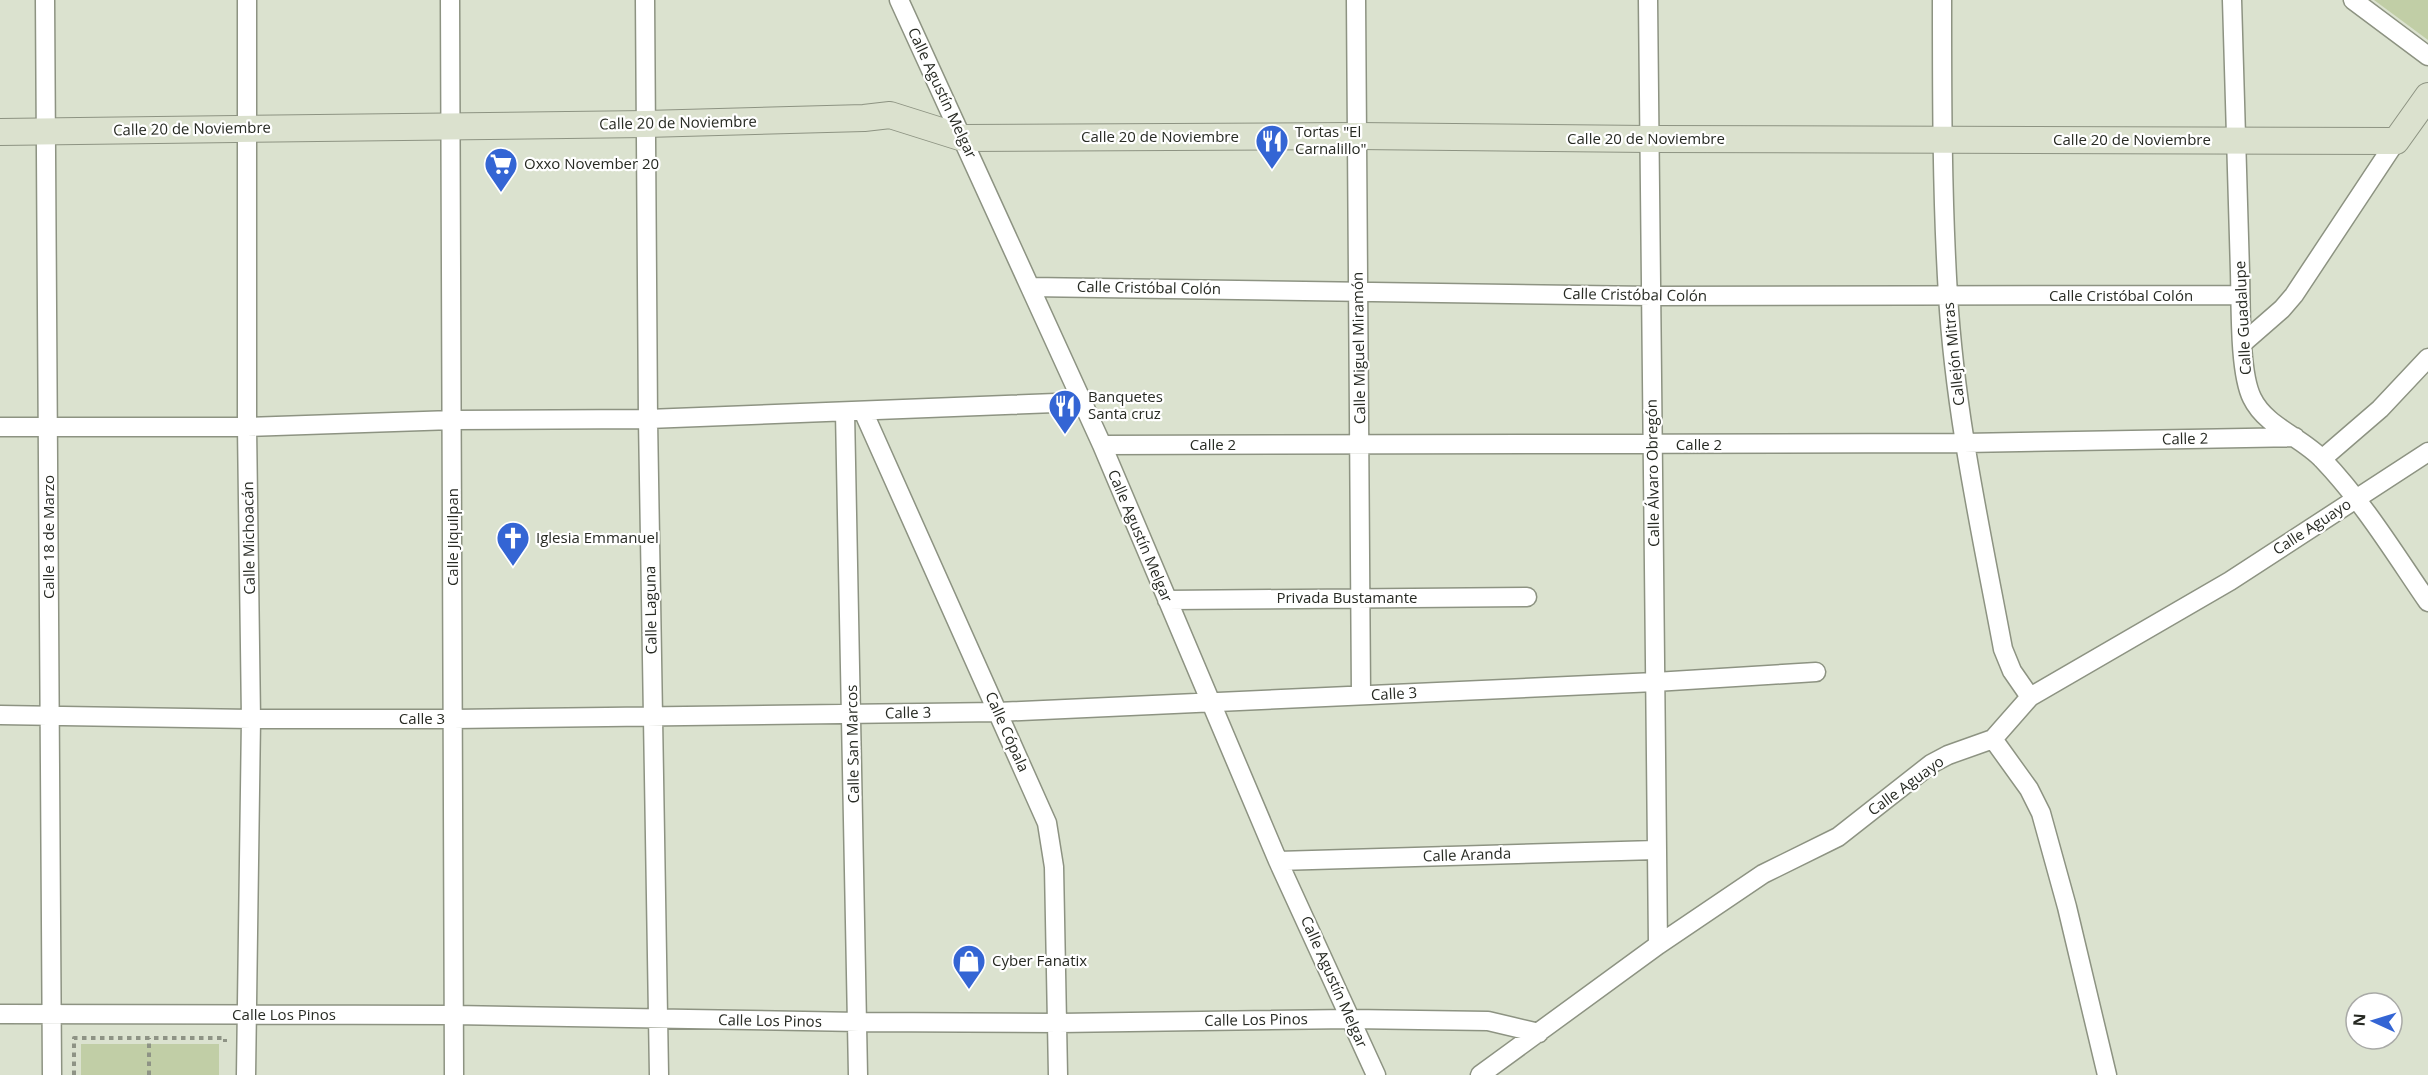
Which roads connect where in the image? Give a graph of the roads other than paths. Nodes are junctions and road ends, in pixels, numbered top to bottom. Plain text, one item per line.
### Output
1 (45, 0) edge
2 (247, 0) edge
3 (450, 0) edge
4 (645, 0) edge
5 (899, 0) edge
6 (1356, 0) edge
7 (1648, 0) edge
8 (1942, 0) edge
9 (2232, 0) edge
10 (2353, 0) edge
11 (2428, 56) edge
12 (2428, 96) edge
13 (646, 124) junction
14 (449, 126) junction
15 (247, 128) junction
16 (45, 131) junction
17 (0, 132) edge
18 (1358, 136) junction
19 (963, 138) junction
20 (1649, 139) junction
21 (1942, 140) junction
22 (2236, 141) junction
23 (2396, 141) junction
24 (1030, 287) junction
25 (1358, 291) junction
26 (2240, 295) junction
27 (1651, 296) junction
28 (1948, 296) junction
29 (2243, 343) junction
30 (2428, 358) edge
31 (1082, 402) junction
32 (863, 411) junction
33 (845, 412) junction
34 (648, 419) junction
35 (453, 420) junction
36 (0, 427) edge
37 (49, 427) junction
38 (247, 427) junction
39 (2295, 437) junction
40 (1964, 443) junction
41 (1360, 444) junction
42 (1652, 445) junction
43 (1102, 446) junction
44 (2428, 452) edge
45 (2322, 459) junction
46 (2356, 498) junction
47 (1360, 597) junction
48 (1527, 597) dead end
49 (1167, 600) junction
50 (2428, 602) edge
51 (1816, 672) dead end
52 (1655, 682) junction
53 (1361, 695) junction
54 (2030, 697) junction
55 (1210, 702) junction
56 (998, 712) junction
57 (852, 714) junction
58 (0, 715) edge
59 (653, 716) junction
60 (50, 717) junction
61 (251, 719) junction
62 (453, 719) junction
63 (1993, 740) junction
64 (1656, 850) junction
65 (1278, 861) junction
66 (1659, 945) junction
67 (0, 1014) edge
68 (52, 1014) junction
69 (245, 1015) junction
70 (454, 1015) junction
71 (658, 1019) junction
72 (1351, 1019) junction
73 (859, 1022) junction
74 (1059, 1023) junction
75 (1539, 1033) junction
76 (52, 1075) edge
77 (246, 1075) edge
78 (454, 1075) edge
79 (659, 1075) edge
80 (858, 1075) edge
81 (1058, 1075) edge
82 (1376, 1075) edge
83 (1480, 1075) edge
84 (2107, 1075) edge

1 - 16 street, Calle 18 de Marzo
2 - 15 street, Calle Michoacán
3 - 14 street, Calle Jiquilpan
4 - 13 street, Calle Laguna
5 - 19 street, Calle Agustín Melgar
6 - 18 street, Calle Miguel Miramón
7 - 20 street, Calle Álvaro Obregón
8 - 21 street, Callejón Mitras
9 - 22 street, Calle Guadalupe
10 - 11 street
12 - 23 street
13 - 14 street, Calle 20 de Noviembre
13 - 19 street, Calle 20 de Noviembre
13 - 34 street, Calle Laguna
14 - 15 street, Calle 20 de Noviembre
14 - 35 street, Calle Jiquilpan
15 - 16 street, Calle 20 de Noviembre
15 - 38 street, Calle Michoacán
16 - 17 street, Calle 20 de Noviembre
16 - 37 street, Calle 18 de Marzo
18 - 19 street, Calle 20 de Noviembre
18 - 20 street, Calle 20 de Noviembre
18 - 25 street, Calle Miguel Miramón
19 - 24 street, Calle Agustín Melgar
20 - 21 street, Calle 20 de Noviembre
20 - 27 street, Calle Álvaro Obregón
21 - 22 street, Calle 20 de Noviembre
21 - 28 street, Callejón Mitras
22 - 23 street, Calle 20 de Noviembre
22 - 26 street, Calle Guadalupe
23 - 29 street
24 - 25 street, Calle Cristóbal Colón
24 - 31 street, Calle Agustín Melgar
25 - 27 street, Calle Cristóbal Colón
25 - 41 street, Calle Miguel Miramón
26 - 28 street, Calle Cristóbal Colón
26 - 29 street, Calle Guadalupe
27 - 28 street, Calle Cristóbal Colón
27 - 42 street, Calle Álvaro Obregón
28 - 40 street, Callejón Mitras
29 - 39 street, Calle Guadalupe
30 - 45 street
31 - 32 street
31 - 43 street, Calle Agustín Melgar
32 - 33 street
32 - 56 street, Calle Cópala
33 - 34 street
33 - 57 street, Calle San Marcos
34 - 35 street
34 - 59 street, Calle Laguna
35 - 38 street
35 - 62 street, Calle Jiquilpan
36 - 37 street
37 - 38 street
37 - 60 street, Calle 18 de Marzo
38 - 61 street, Calle Michoacán
39 - 40 street, Calle 2
39 - 45 street, Calle Guadalupe
40 - 42 street, Calle 2
40 - 54 street, Callejón Mitras
41 - 42 street, Calle 2
41 - 43 street, Calle 2
41 - 47 street, Calle Miguel Miramón
42 - 52 street, Calle Álvaro Obregón
43 - 49 street, Calle Agustín Melgar
44 - 46 street, Calle Aguayo
45 - 46 street, Calle Guadalupe
46 - 50 street, Calle Guadalupe
46 - 54 street, Calle Aguayo
47 - 48 street, Privada Bustamante
47 - 49 street, Privada Bustamante
47 - 53 street, Calle Miguel Miramón
49 - 55 street, Calle Agustín Melgar
51 - 52 street, Calle 3
52 - 53 street, Calle 3
52 - 64 street, Calle Álvaro Obregón
53 - 55 street, Calle 3
54 - 63 street, Calle Aguayo
55 - 56 street, Calle 3
55 - 65 street, Calle Agustín Melgar
56 - 57 street, Calle 3
56 - 74 street, Calle Cópala
57 - 59 street, Calle 3
57 - 73 street, Calle San Marcos
58 - 60 street, Calle 3
59 - 62 street, Calle 3
59 - 71 street, Calle Laguna
60 - 61 street, Calle 3
60 - 68 street, Calle 18 de Marzo
61 - 62 street, Calle 3
61 - 69 street, Calle Michoacán
62 - 70 street, Calle Jiquilpan
63 - 66 street, Calle Aguayo
63 - 84 street
64 - 65 street, Calle Aranda
64 - 66 street, Calle Álvaro Obregón
65 - 72 street, Calle Agustín Melgar
66 - 75 street, Calle Aguayo
67 - 68 street, Calle Los Pinos
68 - 69 street, Calle Los Pinos
68 - 76 street, Calle 18 de Marzo
69 - 70 street, Calle Los Pinos
69 - 77 street, Calle Michoacán
70 - 71 street, Calle Los Pinos
70 - 78 street, Calle Jiquilpan
71 - 73 street, Calle Los Pinos
71 - 79 street, Calle Laguna
72 - 74 street, Calle Los Pinos
72 - 75 street, Calle Los Pinos
72 - 82 street, Calle Agustín Melgar
73 - 74 street, Calle Los Pinos
73 - 80 street, Calle San Marcos
74 - 81 street, Calle Cópala
75 - 83 street, Calle Aguayo

